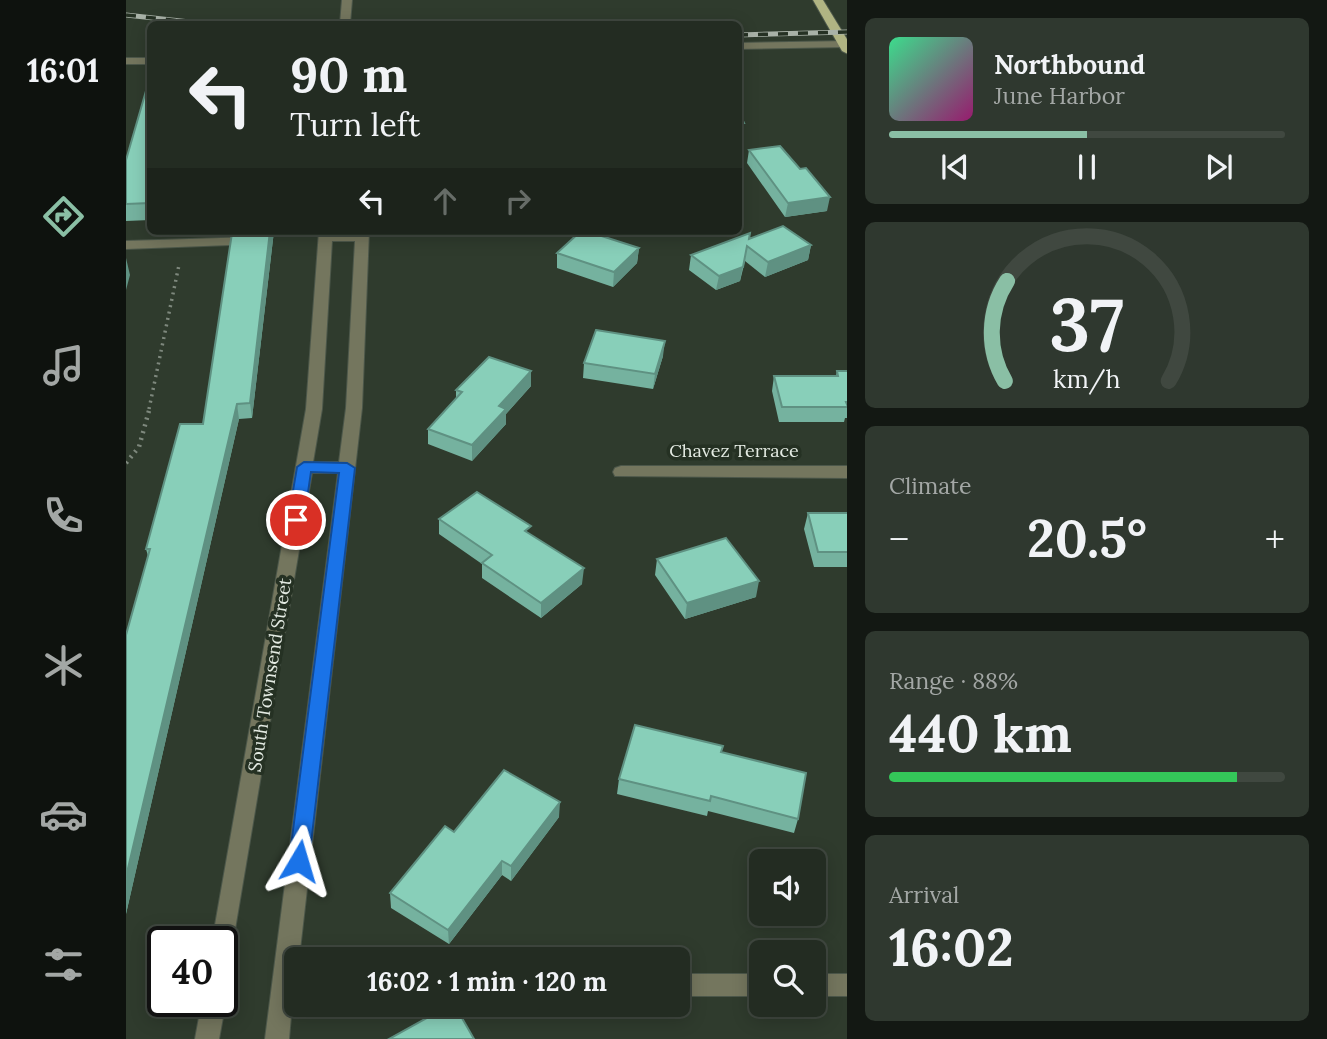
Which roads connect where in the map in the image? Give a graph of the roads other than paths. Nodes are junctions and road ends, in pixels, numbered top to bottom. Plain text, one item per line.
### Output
1 (347, 0) edge
2 (818, 0) edge
3 (345, 21) edge
4 (742, 46) edge
5 (846, 46) edge
6 (126, 61) edge
7 (147, 61) edge
8 (326, 235) edge
9 (362, 235) edge
10 (253, 241) edge
11 (126, 245) edge
12 (304, 467) junction
13 (347, 468) junction
14 (621, 472) dead end
15 (847, 472) edge
16 (226, 926) edge
17 (690, 985) edge
18 (749, 985) edge
19 (826, 985) edge
20 (847, 985) edge
21 (211, 1017) edge
22 (207, 1039) edge
23 (277, 1039) edge

1 - 3 street
2 - 5 main road
4 - 5 street
6 - 7 street
8 - 12 street, South Townsend Street
9 - 13 street
10 - 11 street
12 - 13 street
12 - 16 street, South Townsend Street
13 - 23 street
14 - 15 street, Chavez Terrace
17 - 18 street
19 - 20 street
21 - 22 street

